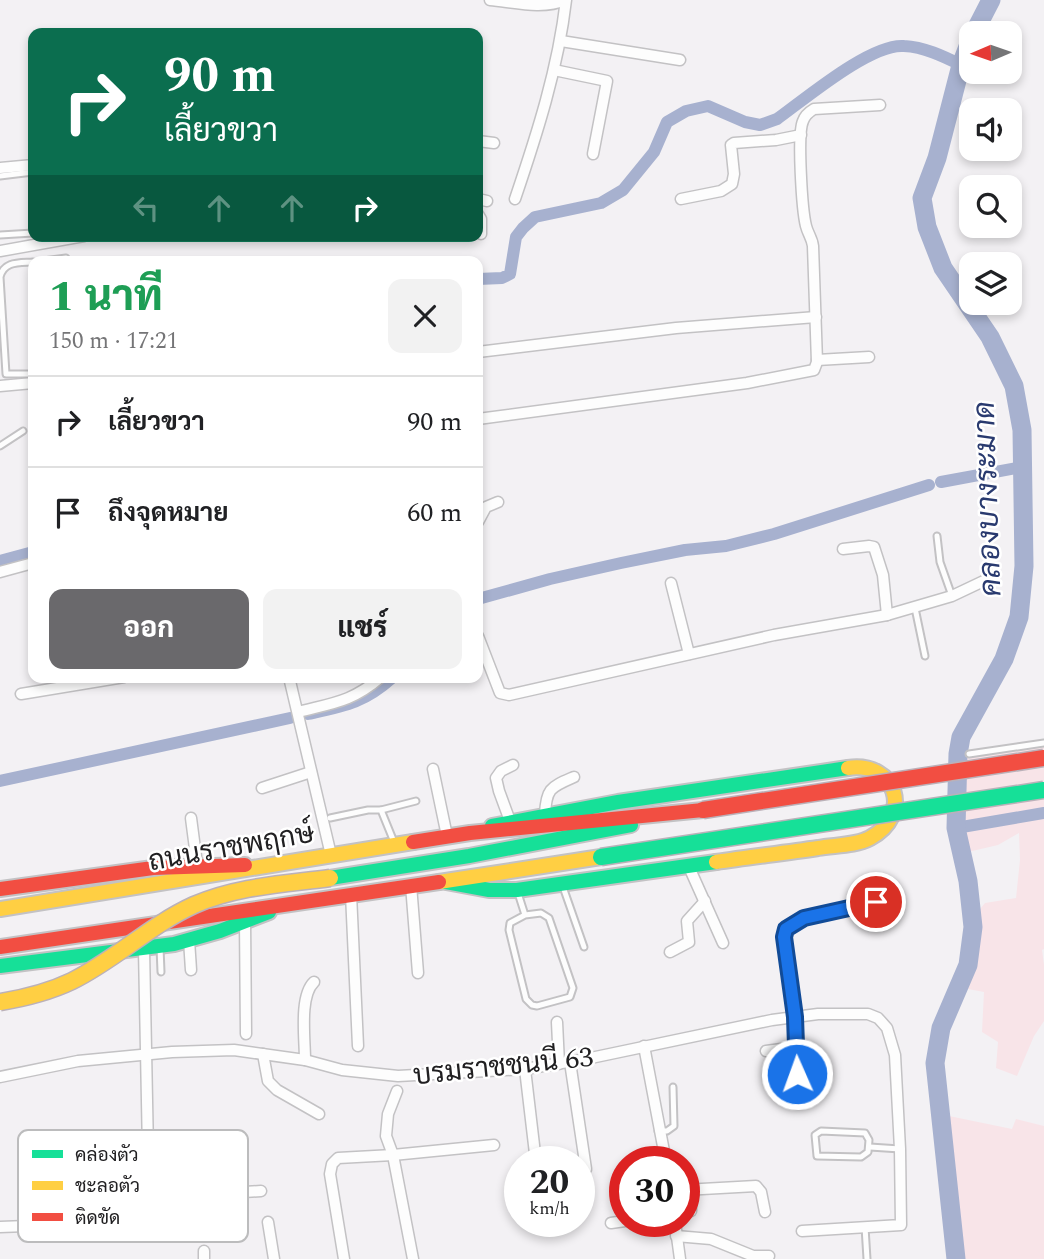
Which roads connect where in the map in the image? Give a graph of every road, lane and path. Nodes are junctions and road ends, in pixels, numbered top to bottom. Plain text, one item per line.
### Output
1 (490, 0) edge
2 (566, 0) edge
3 (561, 41) junction
4 (680, 60) dead end
5 (554, 70) junction
6 (880, 105) dead end
7 (801, 135) junction
8 (483, 142) edge
9 (494, 143) dead end
10 (593, 154) dead end
11 (28, 165) edge
12 (0, 167) edge
13 (28, 173) edge
14 (0, 176) edge
15 (515, 199) dead end
16 (681, 200) dead end
17 (28, 233) edge
18 (0, 235) edge
19 (56, 242) edge
20 (0, 251) edge
21 (28, 263) edge
22 (1, 270) edge
23 (816, 317) junction
24 (483, 351) edge
25 (869, 357) dead end
26 (817, 360) junction
27 (28, 374) edge
28 (28, 383) edge
29 (0, 386) edge
30 (483, 418) edge
31 (23, 431) dead end
32 (0, 446) edge
33 (498, 502) dead end
34 (483, 513) edge
35 (937, 537) dead end
36 (843, 549) dead end
37 (28, 564) edge
38 (0, 572) edge
39 (990, 578) dead end
40 (671, 583) dead end
41 (952, 596) junction
42 (915, 608) junction
43 (887, 615) junction
44 (483, 650) edge
45 (689, 654) junction
46 (925, 656) dead end
47 (74, 683) edge
48 (291, 683) edge
49 (374, 683) edge
50 (21, 695) dead end
51 (298, 712) junction
52 (1044, 743) edge
53 (970, 754) dead end
54 (1044, 758) edge
55 (513, 765) dead end
56 (433, 769) dead end
57 (311, 772) junction
58 (574, 778) dead end
59 (262, 788) dead end
60 (1044, 790) edge
61 (416, 801) dead end
62 (382, 810) junction
63 (686, 813) junction
64 (545, 814) junction
65 (191, 818) dead end
66 (330, 818) dead end
67 (510, 821) junction
68 (470, 832) junction
69 (447, 836) junction
70 (395, 845) junction
71 (331, 855) junction
72 (197, 864) junction
73 (264, 865) junction
74 (689, 867) junction
75 (441, 881) junction
76 (562, 884) junction
77 (411, 886) junction
78 (0, 889) edge
79 (517, 890) junction
80 (351, 894) junction
81 (705, 901) junction
82 (293, 902) junction
83 (876, 902) dead end
84 (0, 909) edge
85 (525, 915) junction
86 (245, 921) junction
87 (189, 940) junction
88 (723, 943) dead end
89 (0, 947) edge
90 (584, 947) dead end
91 (152, 948) junction
92 (670, 952) dead end
93 (0, 966) edge
94 (191, 970) dead end
95 (161, 972) dead end
96 (418, 973) dead end
97 (314, 982) dead end
98 (0, 1002) edge
99 (795, 1017) junction
100 (557, 1022) dead end
101 (246, 1034) dead end
102 (358, 1046) dead end
103 (644, 1046) junction
104 (797, 1047) junction
105 (766, 1051) dead end
106 (263, 1054) junction
107 (146, 1055) junction
108 (305, 1060) junction
109 (565, 1063) junction
110 (525, 1069) junction
111 (797, 1074) dead end
112 (0, 1077) edge
113 (673, 1087) dead end
114 (397, 1091) dead end
115 (319, 1114) dead end
116 (148, 1130) edge
117 (659, 1131) junction
118 (494, 1144) dead end
119 (534, 1146) edge
120 (581, 1146) edge
121 (662, 1146) edge
122 (870, 1147) junction
123 (900, 1149) junction
124 (393, 1155) junction
125 (700, 1189) edge
126 (248, 1191) edge
127 (261, 1191) dead end
128 (765, 1212) dead end
129 (268, 1222) dead end
130 (18, 1226) edge
131 (0, 1227) edge
132 (865, 1227) junction
133 (802, 1231) dead end
134 (676, 1237) edge
135 (688, 1237) edge
136 (769, 1256) dead end
137 (274, 1259) edge
138 (344, 1259) edge
139 (412, 1259) edge
140 (680, 1259) edge
141 (867, 1259) edge

1 - 2 street
2 - 3 street
3 - 4 street
3 - 5 street
5 - 10 street
5 - 15 street
6 - 7 street
7 - 16 street
7 - 23 street
8 - 9 street
11 - 12 street
13 - 14 lane
17 - 18 lane
19 - 20 street
21 - 22 lane
22 - 27 lane
23 - 24 street
23 - 26 street
25 - 26 street
26 - 30 street
28 - 29 street
31 - 32 lane
33 - 34 street
35 - 41 lane
36 - 43 street
37 - 38 street
39 - 41 street
40 - 45 street
41 - 42 street
42 - 43 street
42 - 46 lane
43 - 45 street
44 - 45 street
47 - 50 street
48 - 51 street
49 - 51 street
51 - 57 street
52 - 53 lane
54 - 63 main road, ถนนราชพฤกษ์, bridge
55 - 67 street
56 - 69 street
57 - 59 street
57 - 71 street
58 - 64 street
60 - 75 main road, ถนนราชพฤกษ์, bridge
61 - 62 lane
62 - 66 lane
62 - 70 lane
63 - 68 main road, ถนนราชพฤกษ์
63 - 98 main road, bridge
64 - 67 main road, ถนนราชพฤกษ์
64 - 74 main road, ถนนราชพฤกษ์
65 - 72 street
67 - 68 main road, ถนนราชพฤกษ์
68 - 69 main road, ถนนราชพฤกษ์
69 - 70 main road, ถนนราชพฤกษ์
70 - 71 main road, ถนนราชพฤกษ์
71 - 73 main road, ถนนราชพฤกษ์
72 - 73 main road
72 - 78 main road
73 - 84 main road, ถนนราชพฤกษ์
74 - 76 main road, ถนนราชพฤกษ์
74 - 81 street
75 - 77 main road, ถนนราชพฤกษ์
75 - 79 main road, ถนนราชพฤกษ์
76 - 79 main road, ถนนราชพฤกษ์
76 - 90 lane
77 - 80 main road, ถนนราชพฤกษ์
77 - 96 street
79 - 85 lane
80 - 82 main road, ถนนราชพฤกษ์
80 - 102 street
81 - 88 street
81 - 92 street
82 - 86 main road
82 - 89 main road, ถนนราชพฤกษ์
83 - 99 street
85 - 85 lane
86 - 87 main road
86 - 101 street
87 - 91 main road
87 - 94 street
91 - 93 main road
91 - 95 lane
91 - 107 street
97 - 108 street
99 - 103 street, บรมราชชนนี 63
99 - 104 street
99 - 123 street, บรมราชชนนี 63
100 - 109 street
103 - 109 street, บรมราชชนนี 63
103 - 117 street
104 - 105 street
104 - 111 street
106 - 107 street, บรมราชชนนี 63
106 - 108 street, บรมราชชนนี 63
106 - 115 street
107 - 112 street, บรมราชชนนี 63
107 - 116 street
108 - 110 street, บรมราชชนนี 63
109 - 110 street, บรมราชชนนี 63
109 - 120 street
110 - 119 street
113 - 117 lane
114 - 124 street
117 - 121 street
118 - 124 street
122 - 122 lane
122 - 123 lane
123 - 132 street, บรมราชชนนี 63
124 - 138 street
124 - 139 street
125 - 128 street
126 - 127 street
129 - 137 street
130 - 131 street
132 - 133 street
132 - 141 lane
134 - 140 street
135 - 136 street

